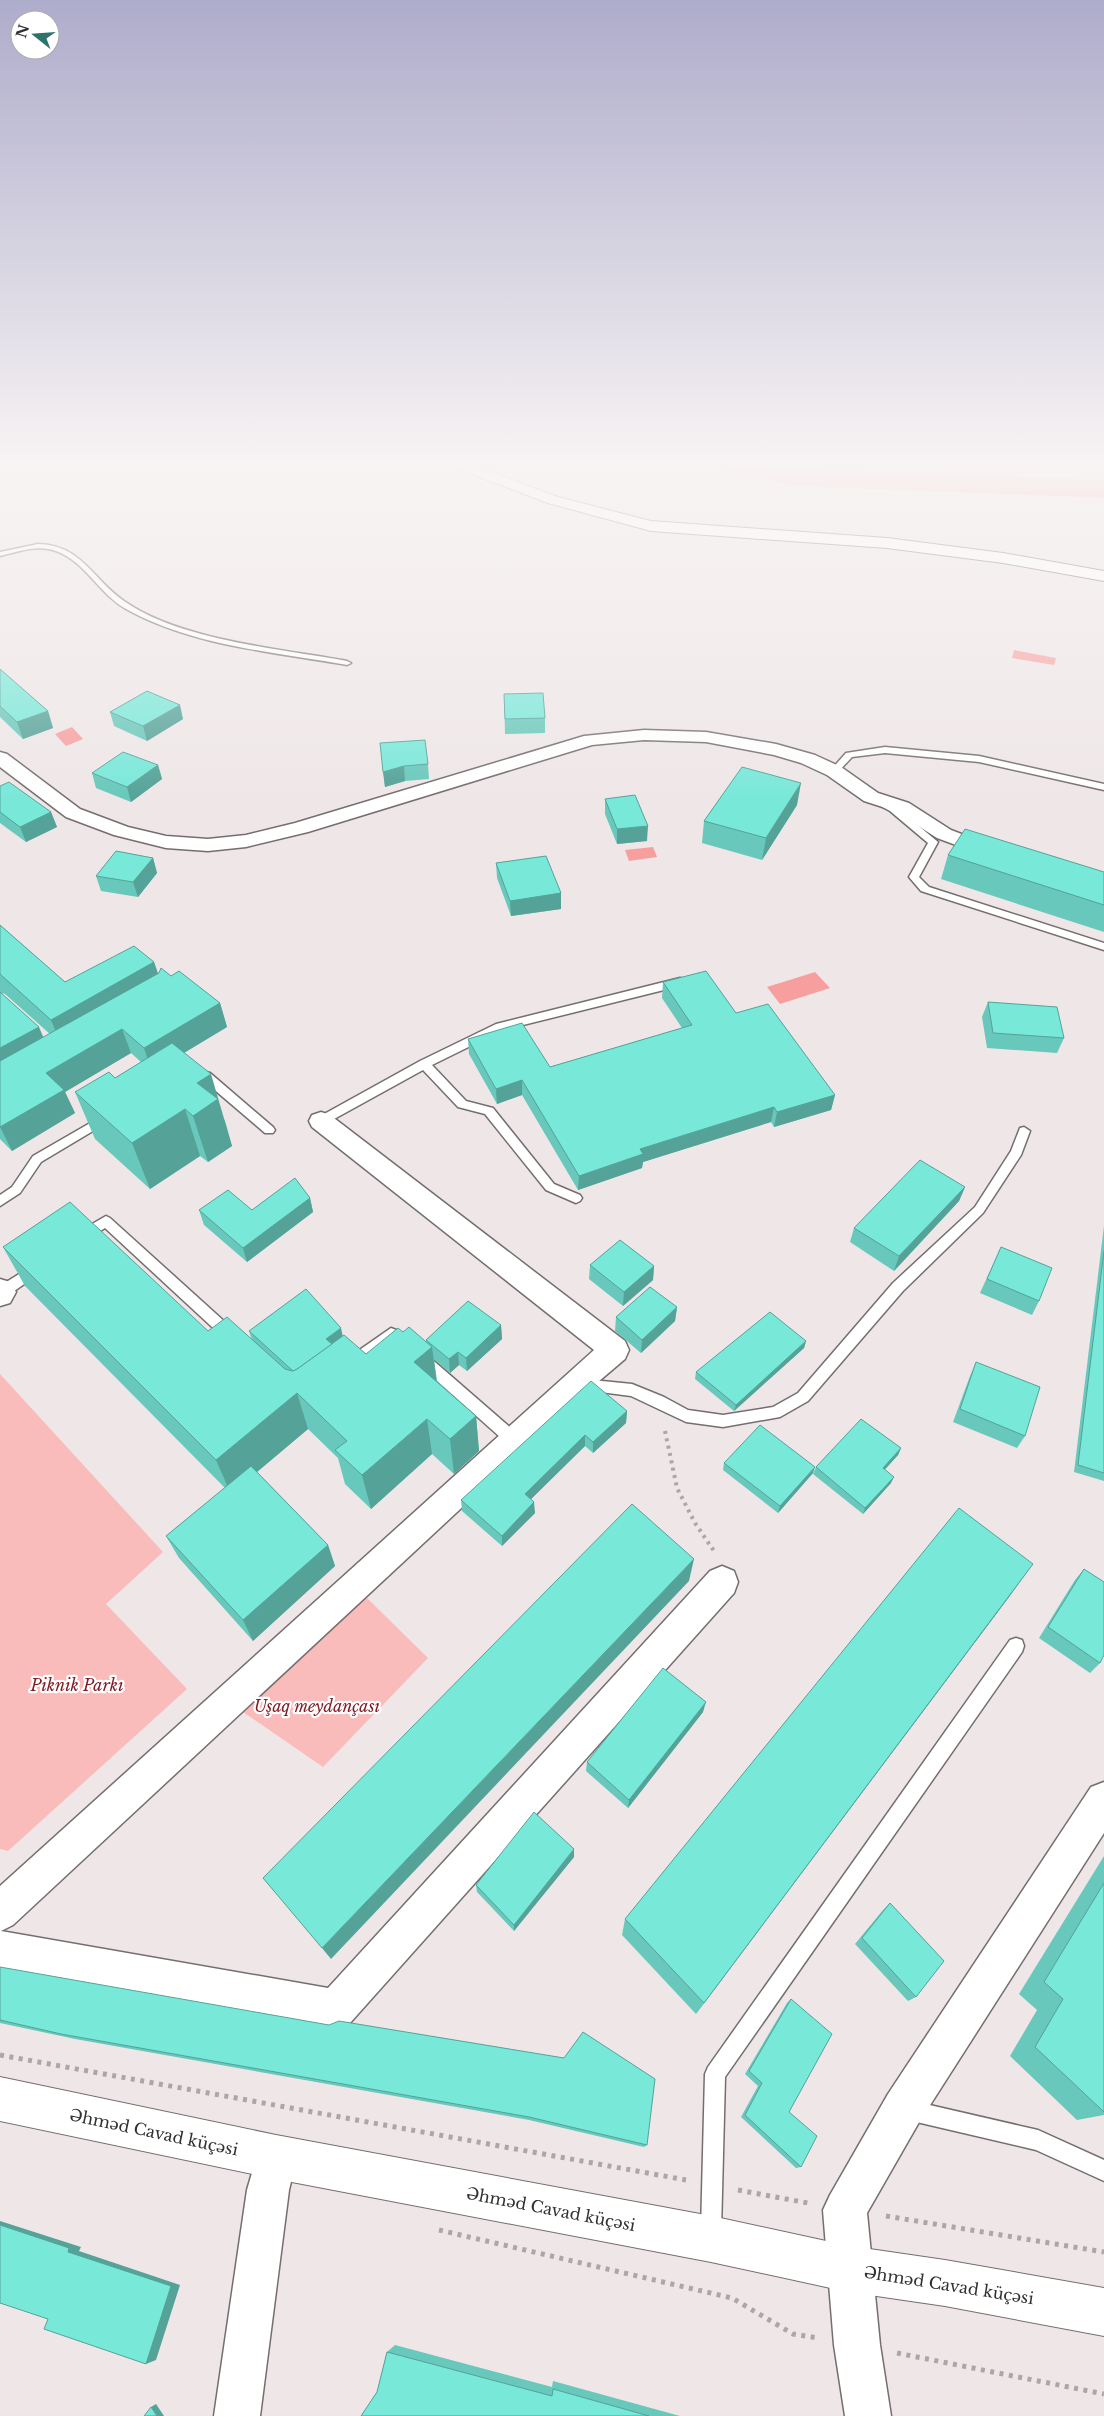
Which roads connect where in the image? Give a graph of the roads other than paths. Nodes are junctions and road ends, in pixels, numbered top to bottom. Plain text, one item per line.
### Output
1 (94, 577) edge
2 (346, 663) dead end
3 (0, 758) edge
4 (834, 771) junction
5 (1104, 787) edge
6 (938, 838) junction
7 (1006, 857) edge
8 (1104, 946) edge
9 (693, 979) edge
10 (424, 1064) junction
11 (188, 1077) edge
12 (112, 1114) edge
13 (321, 1121) joint
14 (269, 1130) dead end
15 (1024, 1131) dead end
16 (576, 1198) dead end
17 (0, 1201) edge
18 (74, 1243) edge
19 (50, 1259) edge
20 (1, 1292) edge
21 (399, 1340) edge
22 (244, 1347) edge
23 (414, 1352) edge
24 (339, 1372) edge
25 (575, 1384) junction
26 (514, 1440) junction
27 (722, 1582) road end
28 (1016, 1646) dead end
29 (1104, 1800) edge
30 (0, 1912) edge
31 (0, 1950) edge
32 (0, 2099) edge
33 (903, 2108) junction
34 (276, 2157) junction
35 (1104, 2171) edge
36 (711, 2239) junction
37 (849, 2269) junction
38 (1104, 2312) edge
39 (237, 2416) edge
40 (868, 2416) edge

1 - 2 lane
3 - 4 street
4 - 5 lane
4 - 6 street
6 - 7 street
6 - 8 lane
9 - 10 lane
10 - 13 lane
10 - 16 lane
11 - 14 lane
12 - 17 lane
13 - 25 street
15 - 25 lane
18 - 22 lane
19 - 20 lane
21 - 24 lane
23 - 26 lane
25 - 26 street
26 - 30 street
27 - 31 street
28 - 36 lane
29 - 33 street
32 - 34 main road, Əhməd Cavad küçəsi
33 - 35 lane
33 - 37 street
34 - 36 main road, Əhməd Cavad küçəsi
34 - 39 street
36 - 37 main road, Əhməd Cavad küçəsi
37 - 38 main road, Əhməd Cavad küçəsi
37 - 40 street

